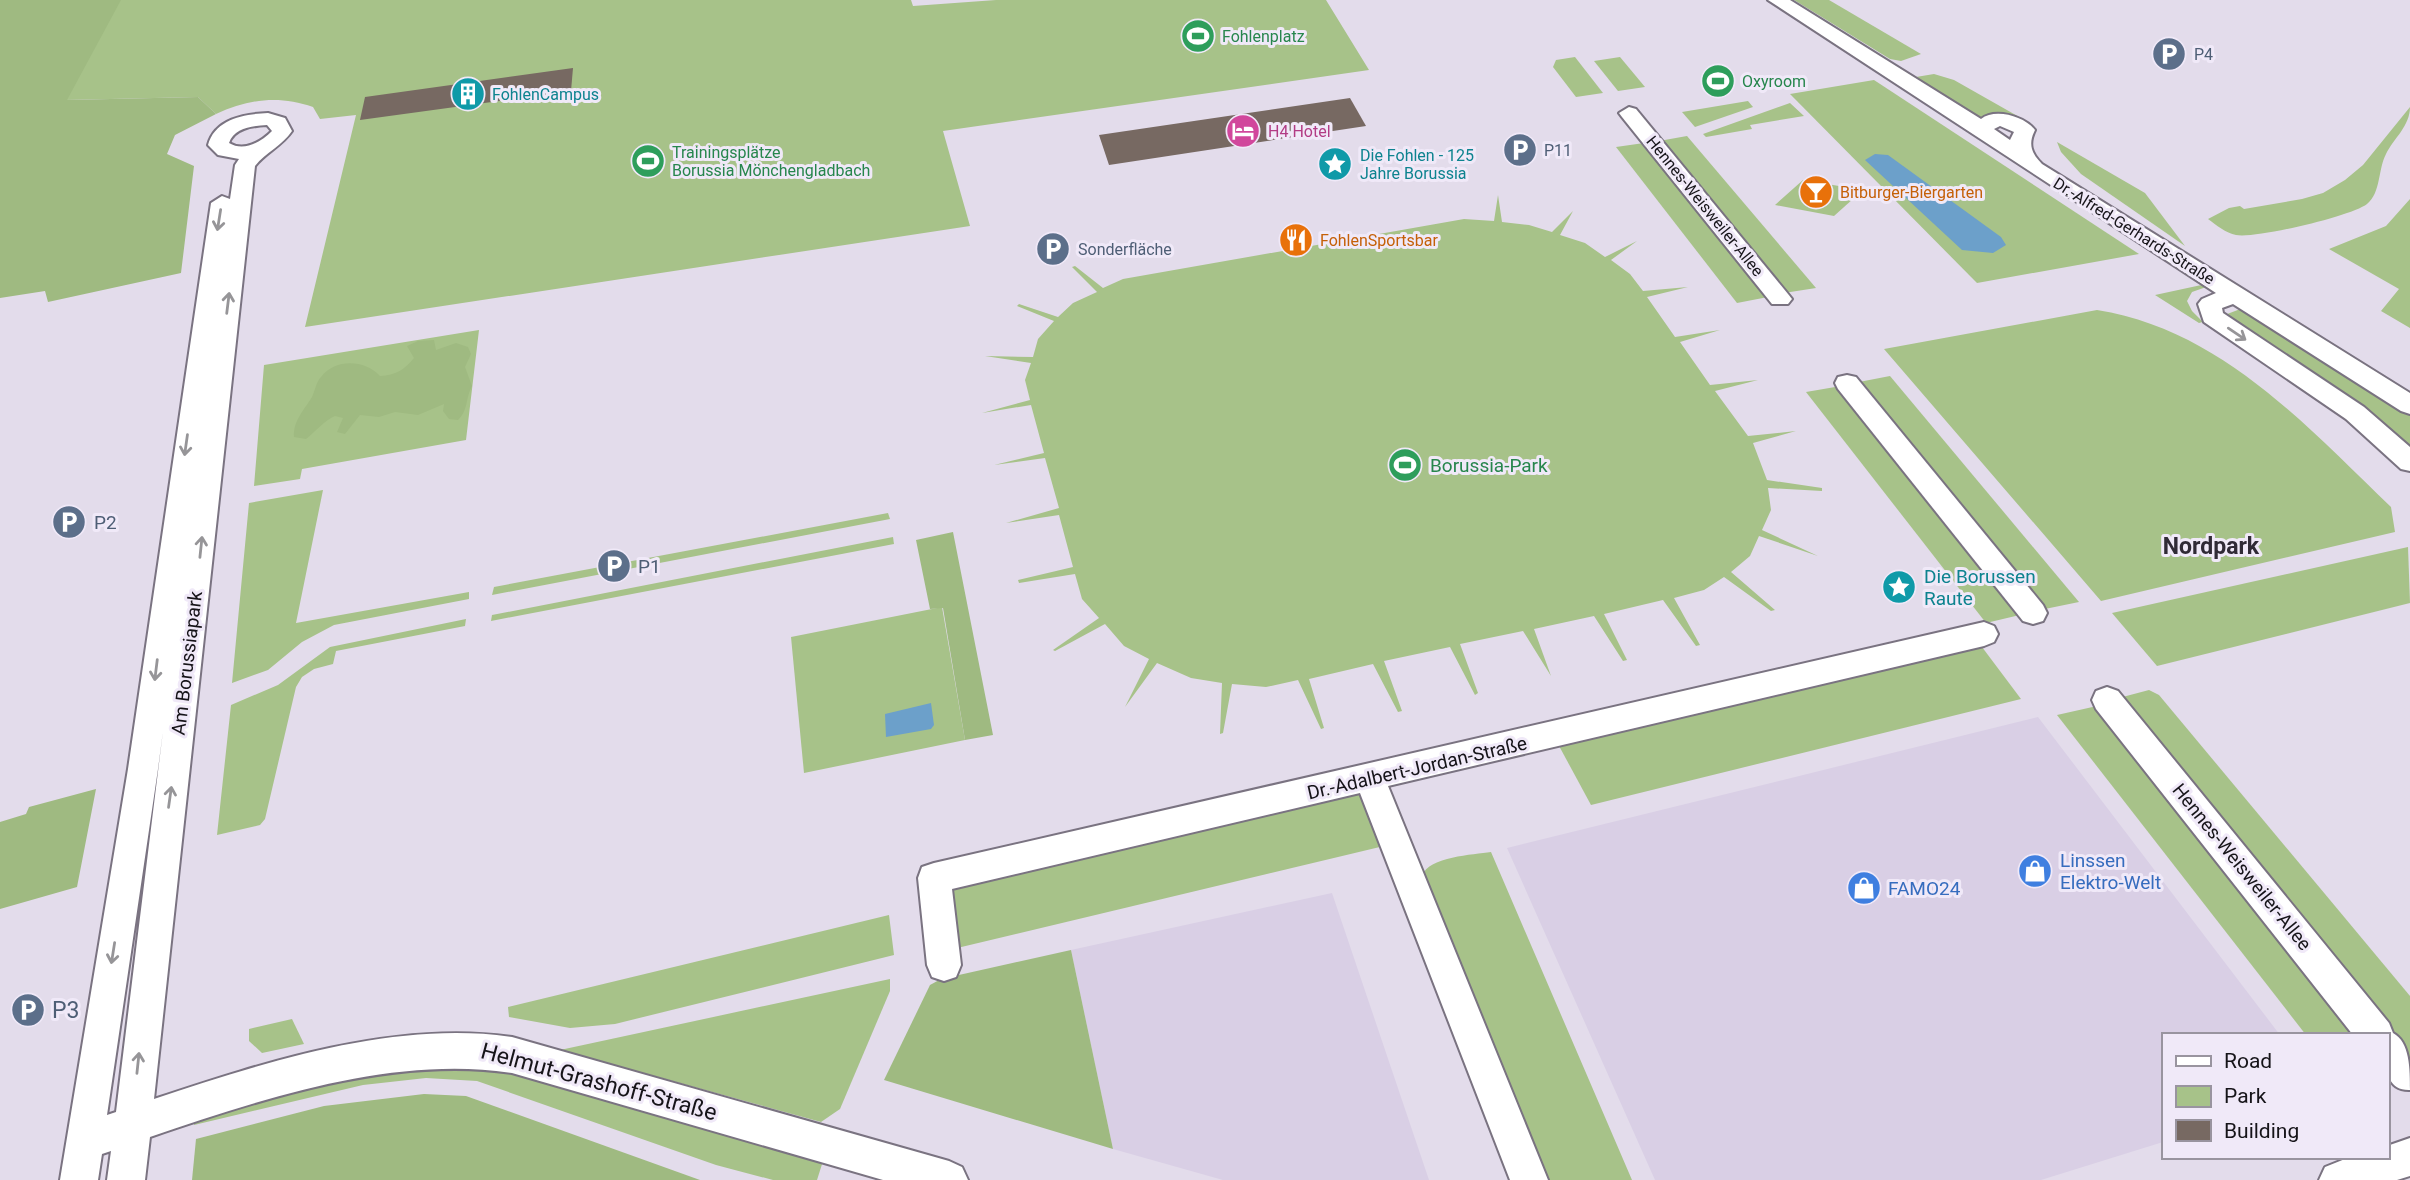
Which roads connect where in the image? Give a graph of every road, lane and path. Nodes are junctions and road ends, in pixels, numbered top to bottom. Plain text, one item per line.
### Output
1 (1777, 0) edge
2 (1629, 113) dead end
3 (1982, 130) junction
4 (258, 149) junction
5 (230, 152) junction
6 (2035, 168) junction
7 (2234, 295) junction
8 (1780, 299) dead end
9 (1847, 383) dead end
10 (2410, 405) edge
11 (2410, 462) edge
12 (2033, 613) dead end
13 (1984, 634) dead end
14 (2108, 700) dead end
15 (1370, 779) junction
16 (944, 965) dead end
17 (2374, 1033) edge
18 (132, 1124) junction
19 (85, 1142) junction
20 (2410, 1157) edge
21 (79, 1180) edge
22 (126, 1180) edge
23 (949, 1180) edge
24 (1529, 1180) edge
25 (2338, 1180) edge

1 - 3 street, Dr.-Alfred-Gerhards-Straße
2 - 8 street, Hennes-Weisweiler-Allee
3 - 6 street, Dr.-Alfred-Gerhards-Straße
3 - 6 street, Dr.-Alfred-Gerhards-Straße
4 - 5 street
4 - 5 street, Am Borussiapark
18 -> 4 street, Am Borussiapark
5 -> 19 street, Am Borussiapark
6 - 7 street, Dr.-Alfred-Gerhards-Straße
7 - 10 street, Dr.-Alfred-Gerhards-Straße
7 -> 11 street, Dr.-Alfred-Gerhards-Straße
9 - 12 street
13 - 15 street, Dr.-Adalbert-Jordan-Straße
14 - 17 street, Hennes-Weisweiler-Allee
15 - 16 street, Dr.-Adalbert-Jordan-Straße
15 - 24 street
18 - 19 street, Helmut-Grashoff-Straße
18 - 22 street, Am Borussiapark
18 - 23 street, Helmut-Grashoff-Straße
19 - 21 street, Am Borussiapark
20 - 25 street

